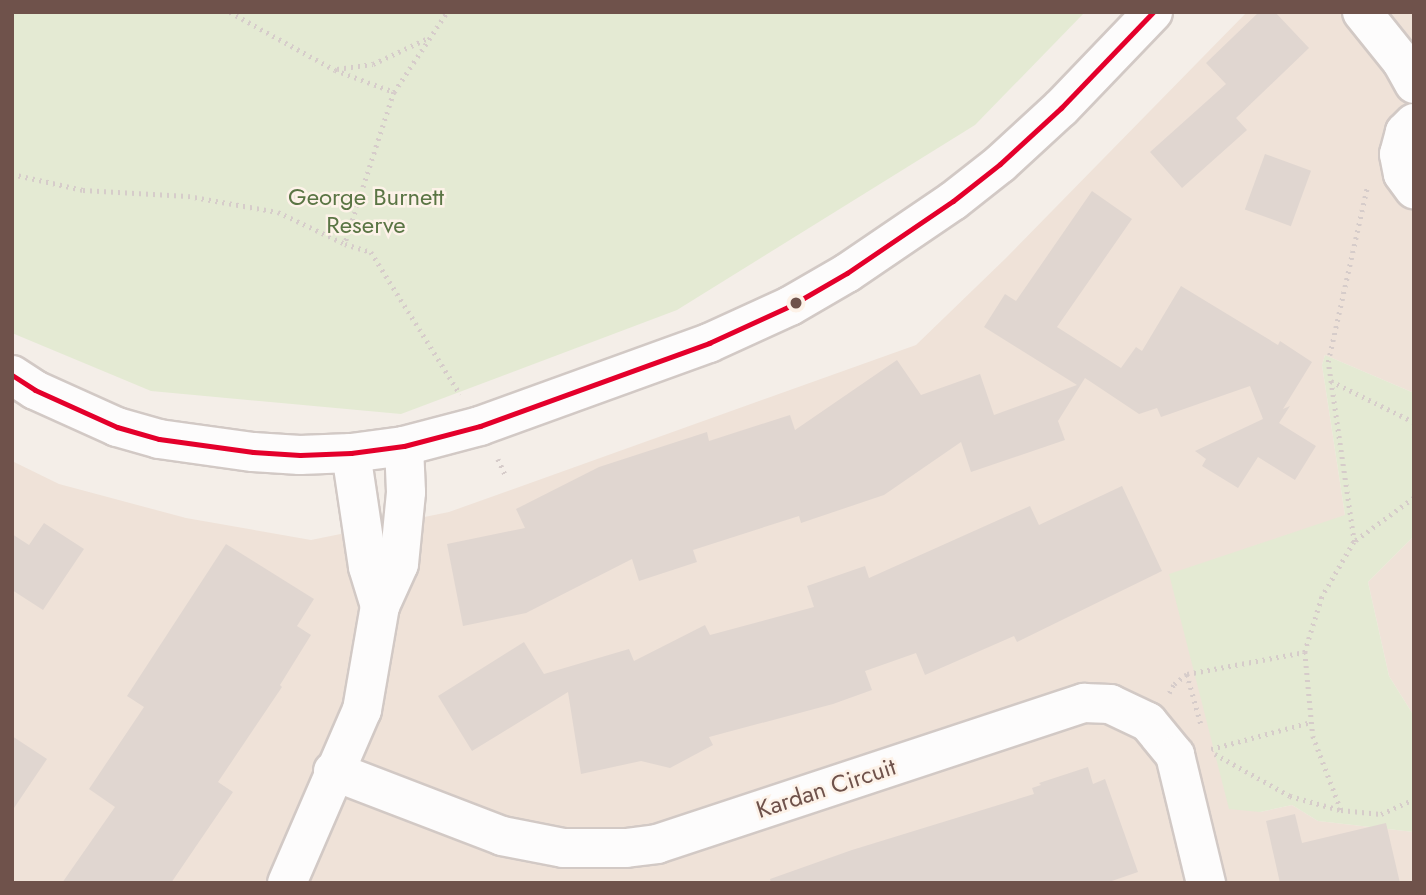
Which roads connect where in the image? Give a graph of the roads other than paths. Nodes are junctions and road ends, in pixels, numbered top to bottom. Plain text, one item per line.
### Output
1 (1153, 12) edge
2 (1362, 12) edge
3 (1414, 83) edge
4 (1414, 123) edge
5 (1408, 182) edge
6 (12, 375) edge
7 (404, 446) junction
8 (351, 453) junction
9 (380, 606) junction
10 (333, 771) junction
11 (286, 883) edge
12 (1206, 883) edge

1 - 7 street
2 - 3 street
4 - 5 street
6 - 8 street
7 - 8 street
7 - 9 street
8 - 9 street
9 - 10 street
10 - 11 street
10 - 12 street, Kardan Circuit

